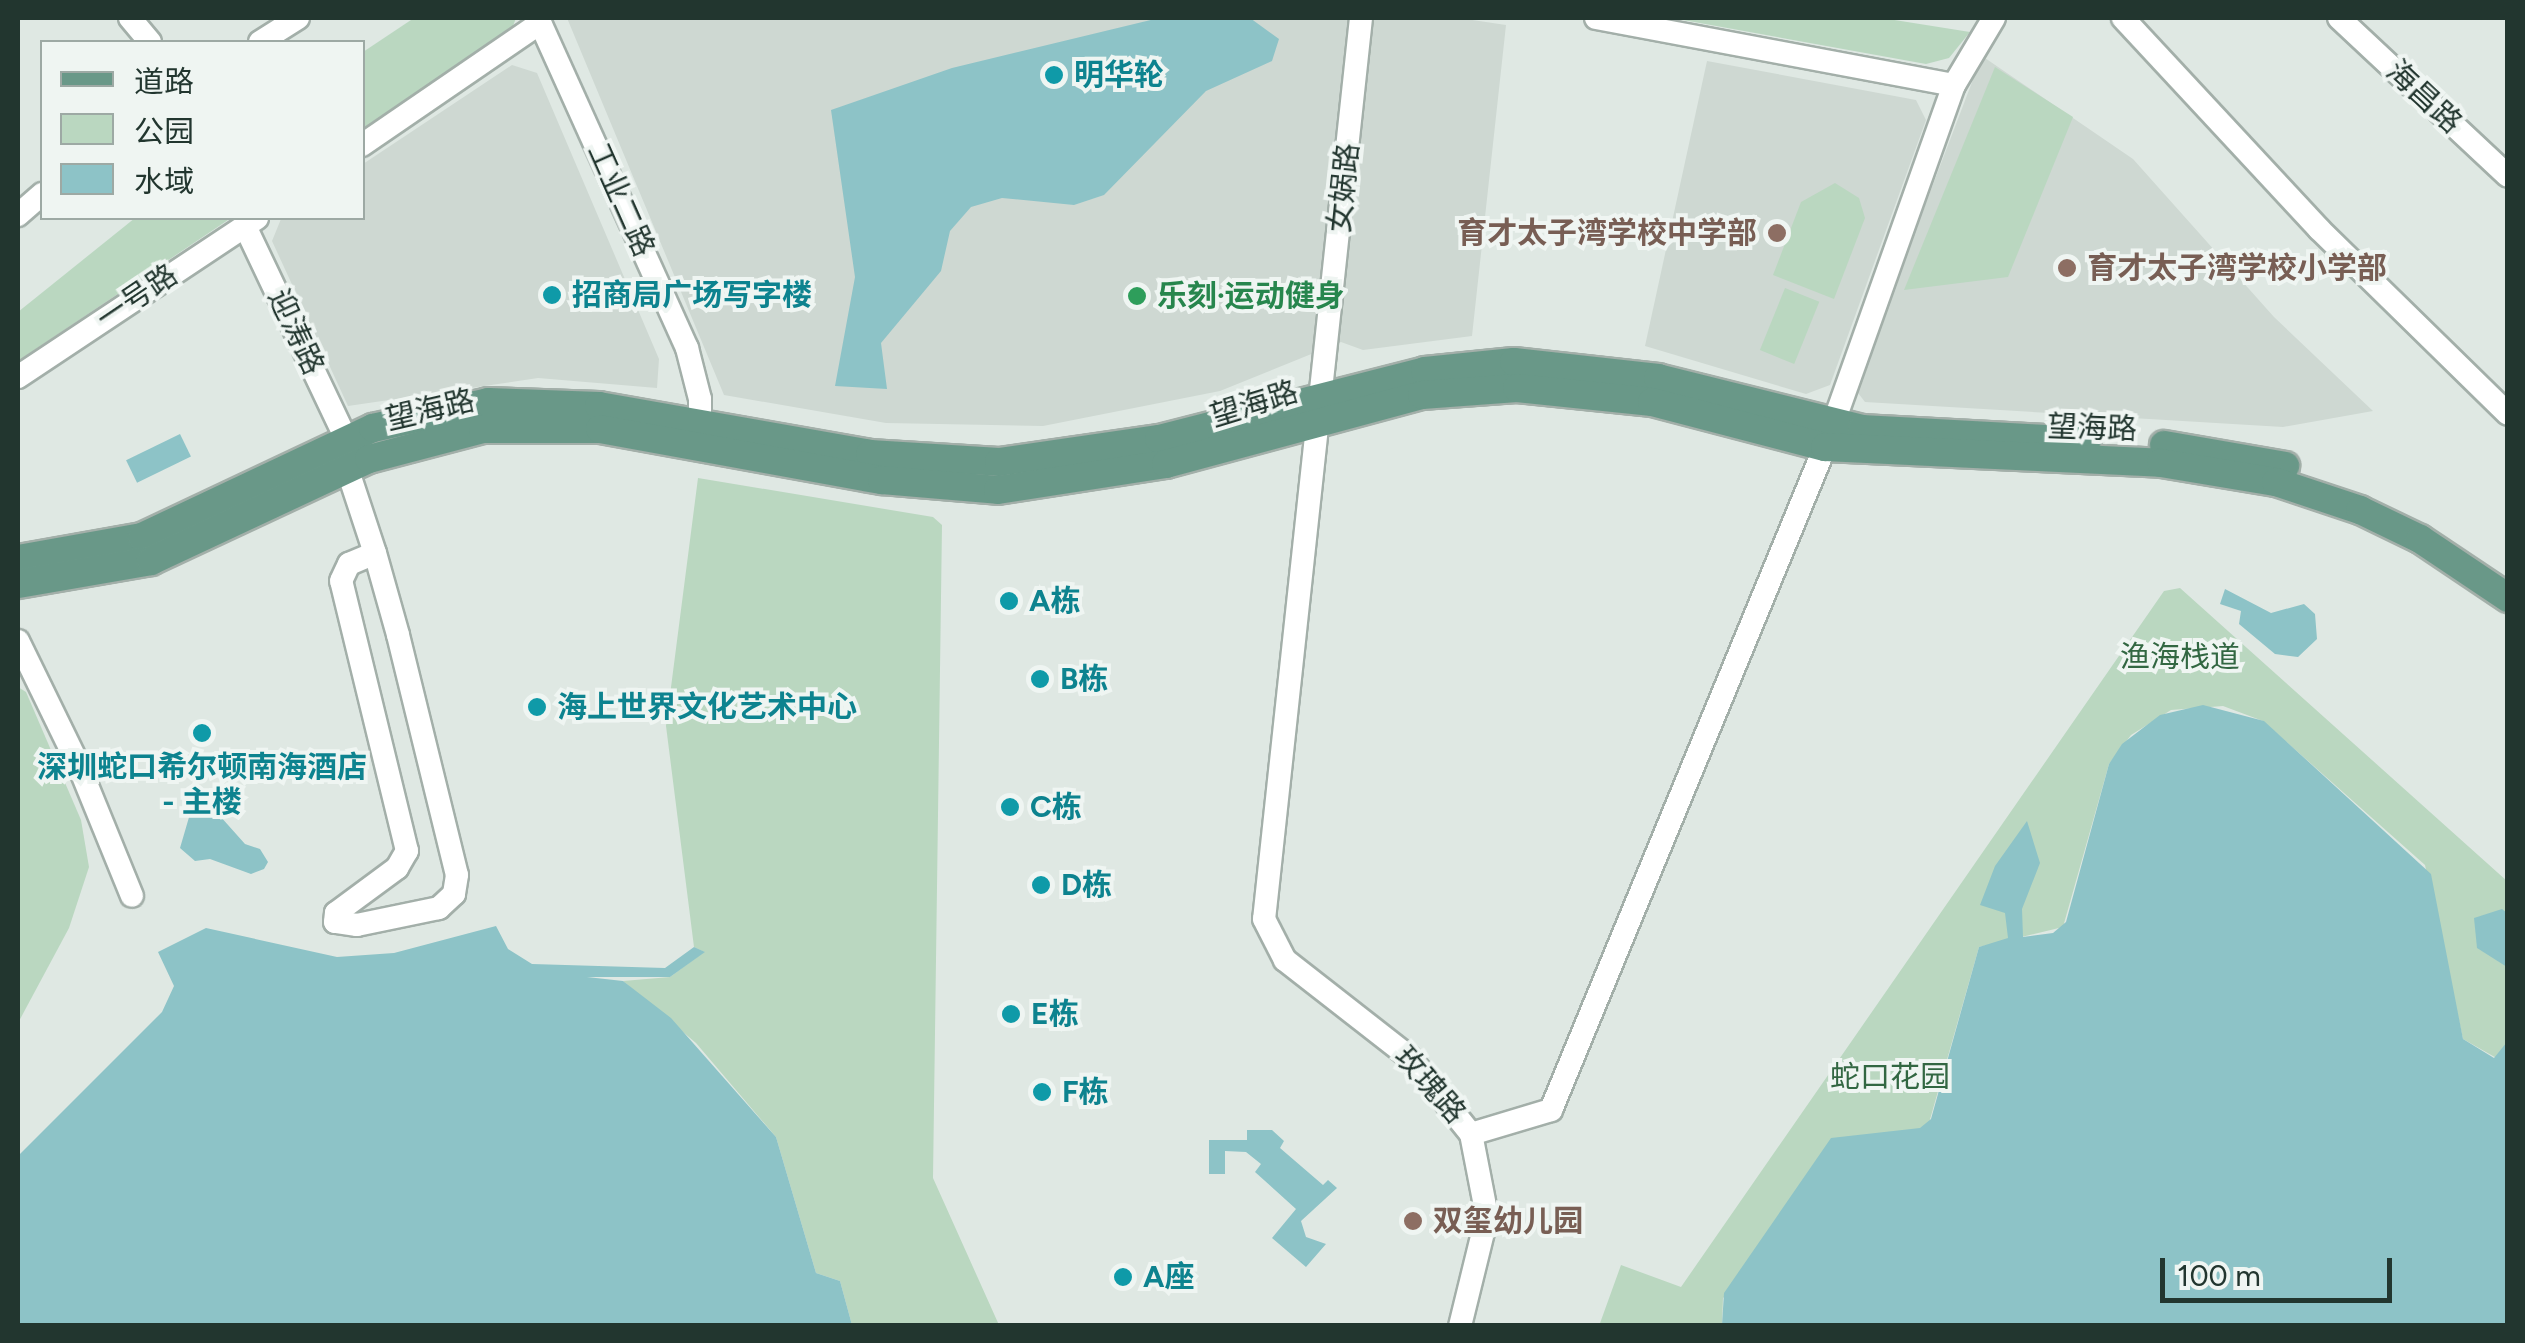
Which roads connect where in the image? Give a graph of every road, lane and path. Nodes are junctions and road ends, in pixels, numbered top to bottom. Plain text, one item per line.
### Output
1 (130, 18) edge
2 (298, 18) edge
3 (1362, 18) edge
4 (1596, 18) edge
5 (1994, 18) edge
6 (2123, 18) edge
7 (2340, 18) edge
8 (539, 20) edge
9 (148, 40) edge
10 (263, 40) edge
11 (1954, 85) junction
12 (365, 143) edge
13 (2508, 176) edge
14 (40, 196) edge
15 (18, 215) edge
16 (251, 222) edge
17 (18, 377) edge
18 (1321, 405) junction
19 (2508, 414) edge
20 (700, 434) junction
21 (1828, 436) junction
22 (346, 439) junction
23 (348, 468) junction
24 (375, 553) junction
25 (18, 559) edge
26 (2508, 575) edge
27 (18, 584) edge
28 (2508, 598) edge
29 (18, 641) edge
30 (24, 670) edge
31 (132, 896) dead end
32 (1471, 1134) junction
33 (1460, 1326) edge

1 - 9 street
2 - 10 street
3 - 18 street, 女娲路
4 - 11 street
5 - 11 street
6 - 19 street
7 - 13 street, 海昌路
8 - 12 street
8 - 20 street, 工业二路
11 - 21 street
14 - 15 street
16 - 17 street, 一号路
16 - 22 street, 迎涛路
18 - 20 main road, 望海路
18 - 21 main road, 望海路
18 - 32 street, 玫瑰路
20 - 22 main road, 望海路
20 - 23 main road, 望海路
21 - 26 main road, 望海路
21 - 28 main road, 望海路
21 - 32 street, 玫瑰路
22 - 25 main road, 望海路
23 - 24 street
23 - 27 main road, 望海路
24 - 24 street
29 - 30 street
30 - 31 street
32 - 33 street

